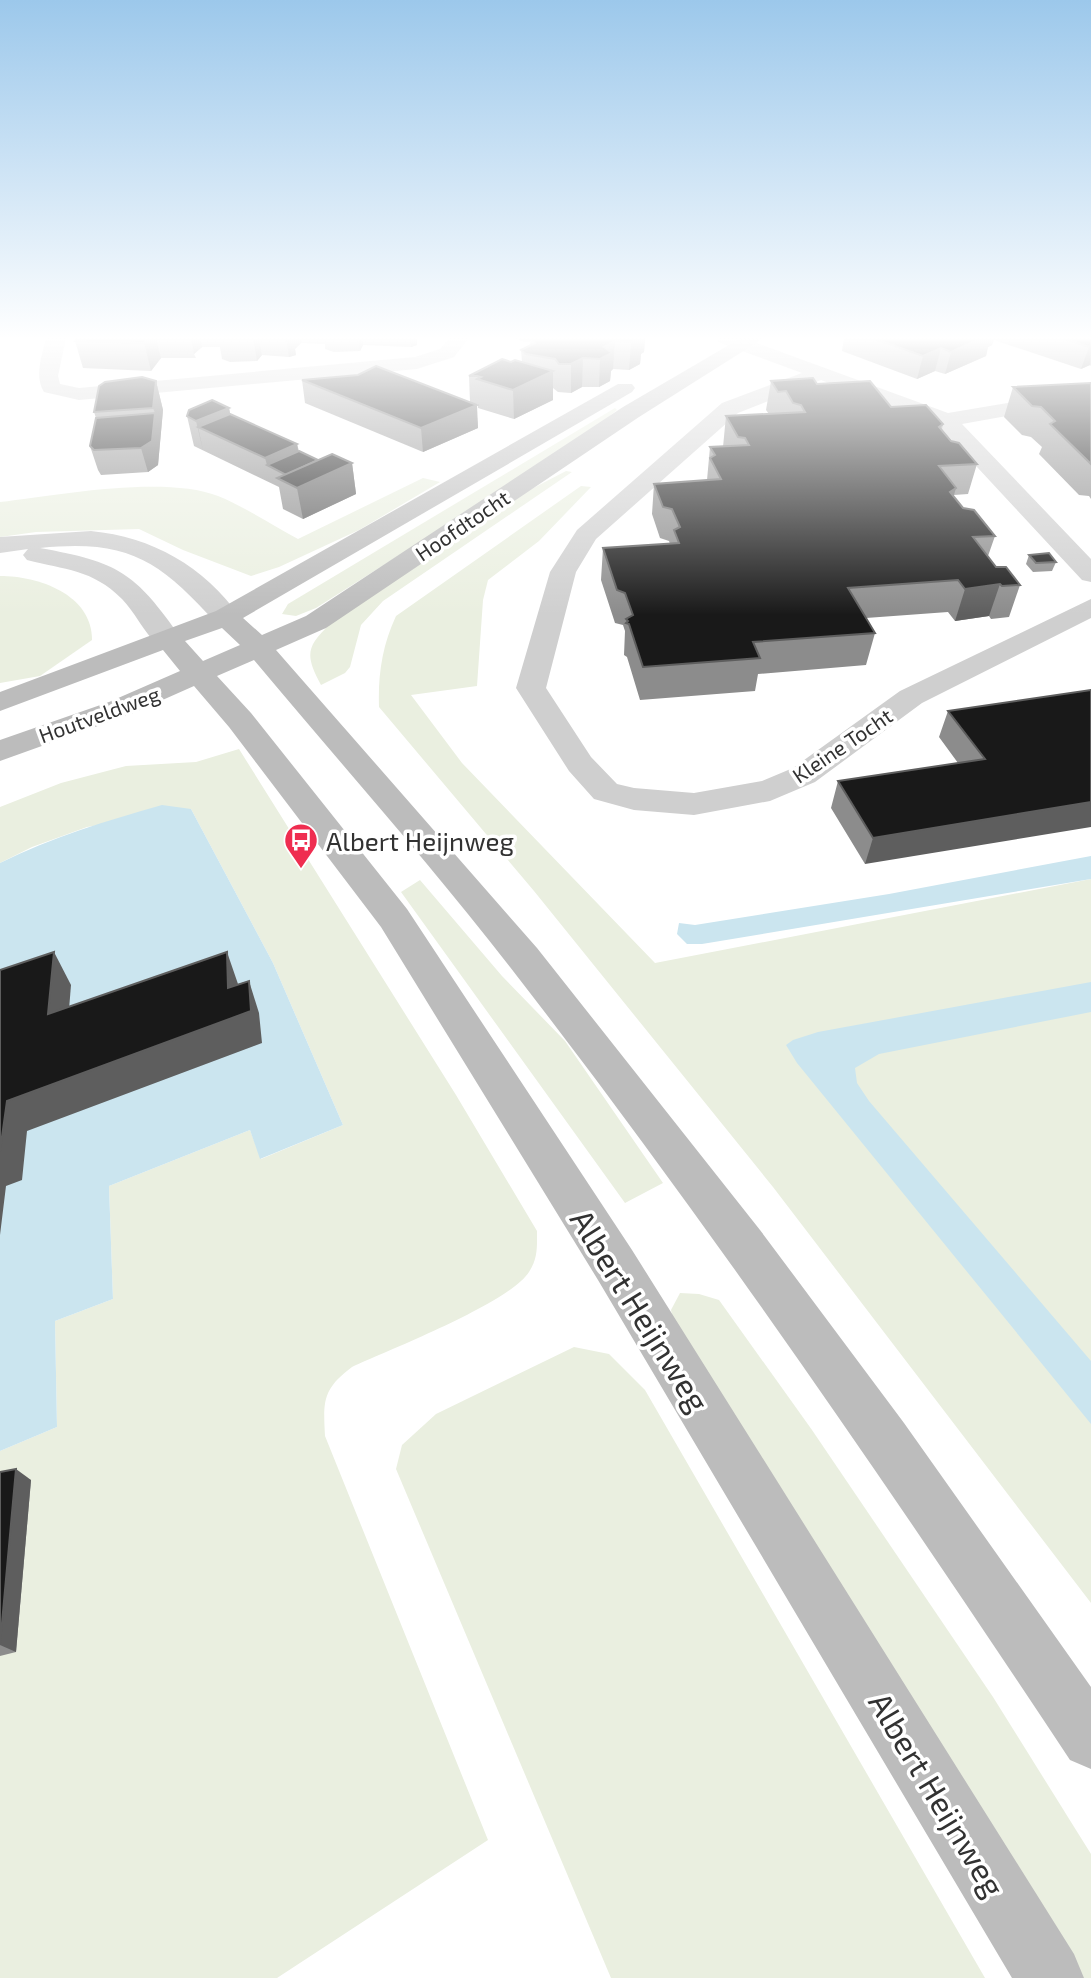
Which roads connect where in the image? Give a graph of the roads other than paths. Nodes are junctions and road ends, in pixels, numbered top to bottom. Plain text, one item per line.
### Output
1 (551, 430) edge
2 (604, 430) edge
3 (705, 430) edge
4 (956, 430) edge
5 (0, 545) edge
6 (1091, 574) edge
7 (1091, 607) edge
8 (226, 617) junction
9 (167, 638) junction
10 (260, 649) junction
11 (199, 676) junction
12 (0, 702) edge
13 (0, 751) edge
14 (1091, 1739) edge
15 (1050, 1978) edge

1 - 8 main road, Hoofdtocht
2 - 10 main road, Hoofdtocht
3 - 7 street, Kleine Tocht
4 - 6 street
5 - 8 street
5 - 9 street
8 - 9 main road, Hoofdtocht
8 - 10 main road
9 - 11 main road, Albert Heijnweg
9 - 12 main road, Houtveldweg
10 - 11 main road, Hoofdtocht
10 - 14 main road
11 - 13 main road, Houtveldweg
11 - 15 main road, Albert Heijnweg

